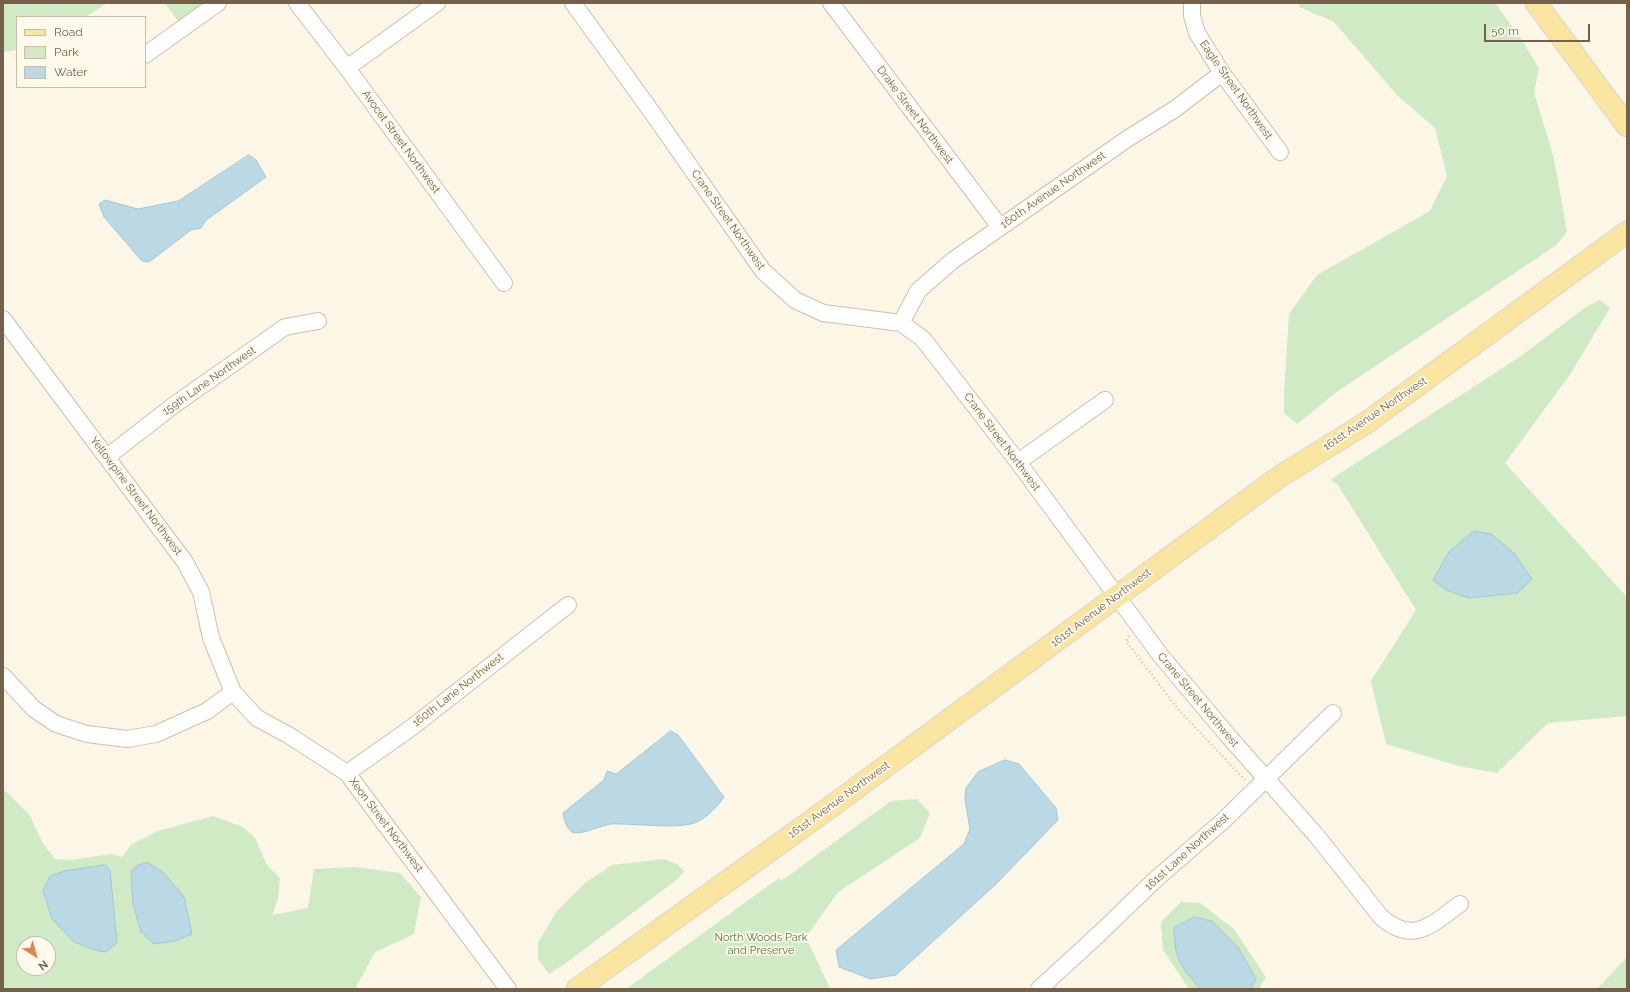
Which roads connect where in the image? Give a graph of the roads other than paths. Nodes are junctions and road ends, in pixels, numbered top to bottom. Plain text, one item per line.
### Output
1 (218, 3) edge
2 (297, 3) edge
3 (437, 3) edge
4 (573, 3) edge
5 (831, 3) edge
6 (1192, 3) edge
7 (1536, 3) edge
8 (146, 54) edge
9 (347, 68) junction
10 (1222, 73) junction
11 (1627, 126) edge
12 (1280, 152) dead end
13 (1000, 227) junction
14 (1627, 232) edge
15 (504, 283) dead end
16 (3, 319) edge
17 (318, 321) dead end
18 (900, 323) junction
19 (1105, 400) dead end
20 (107, 457) junction
21 (1018, 462) junction
22 (1116, 596) junction
23 (568, 605) dead end
24 (3, 676) edge
25 (233, 692) junction
26 (1334, 713) dead end
27 (347, 773) junction
28 (1266, 778) junction
29 (1460, 904) dead end
30 (508, 989) edge
31 (577, 989) edge
32 (1039, 989) edge

1 - 8 street
2 - 9 street, Avocet Street Northwest
3 - 9 street
4 - 18 street, Crane Street Northwest
5 - 13 street, Drake Street Northwest
6 - 10 street, Eagle Street Northwest
7 - 11 main road
9 - 15 street, Avocet Street Northwest
10 - 12 street, Eagle Street Northwest
10 - 13 street, 160th Avenue Northwest
13 - 18 street, 160th Avenue Northwest
14 - 22 main road, 161st Avenue Northwest
16 - 20 street, Yellowpine Street Northwest
17 - 20 street, 159th Lane Northwest
18 - 21 street, Crane Street Northwest
19 - 21 street
20 - 25 street, Yellowpine Street Northwest
21 - 22 street, Crane Street Northwest
22 - 28 street, Crane Street Northwest
22 - 31 main road, 161st Avenue Northwest
23 - 27 street, 160th Lane Northwest
24 - 25 street
25 - 27 street, Xeon Street Northwest
26 - 28 street, 161st Lane Northwest
27 - 30 street, Xeon Street Northwest
28 - 29 street, Crane Street Northwest
28 - 32 street, 161st Lane Northwest

